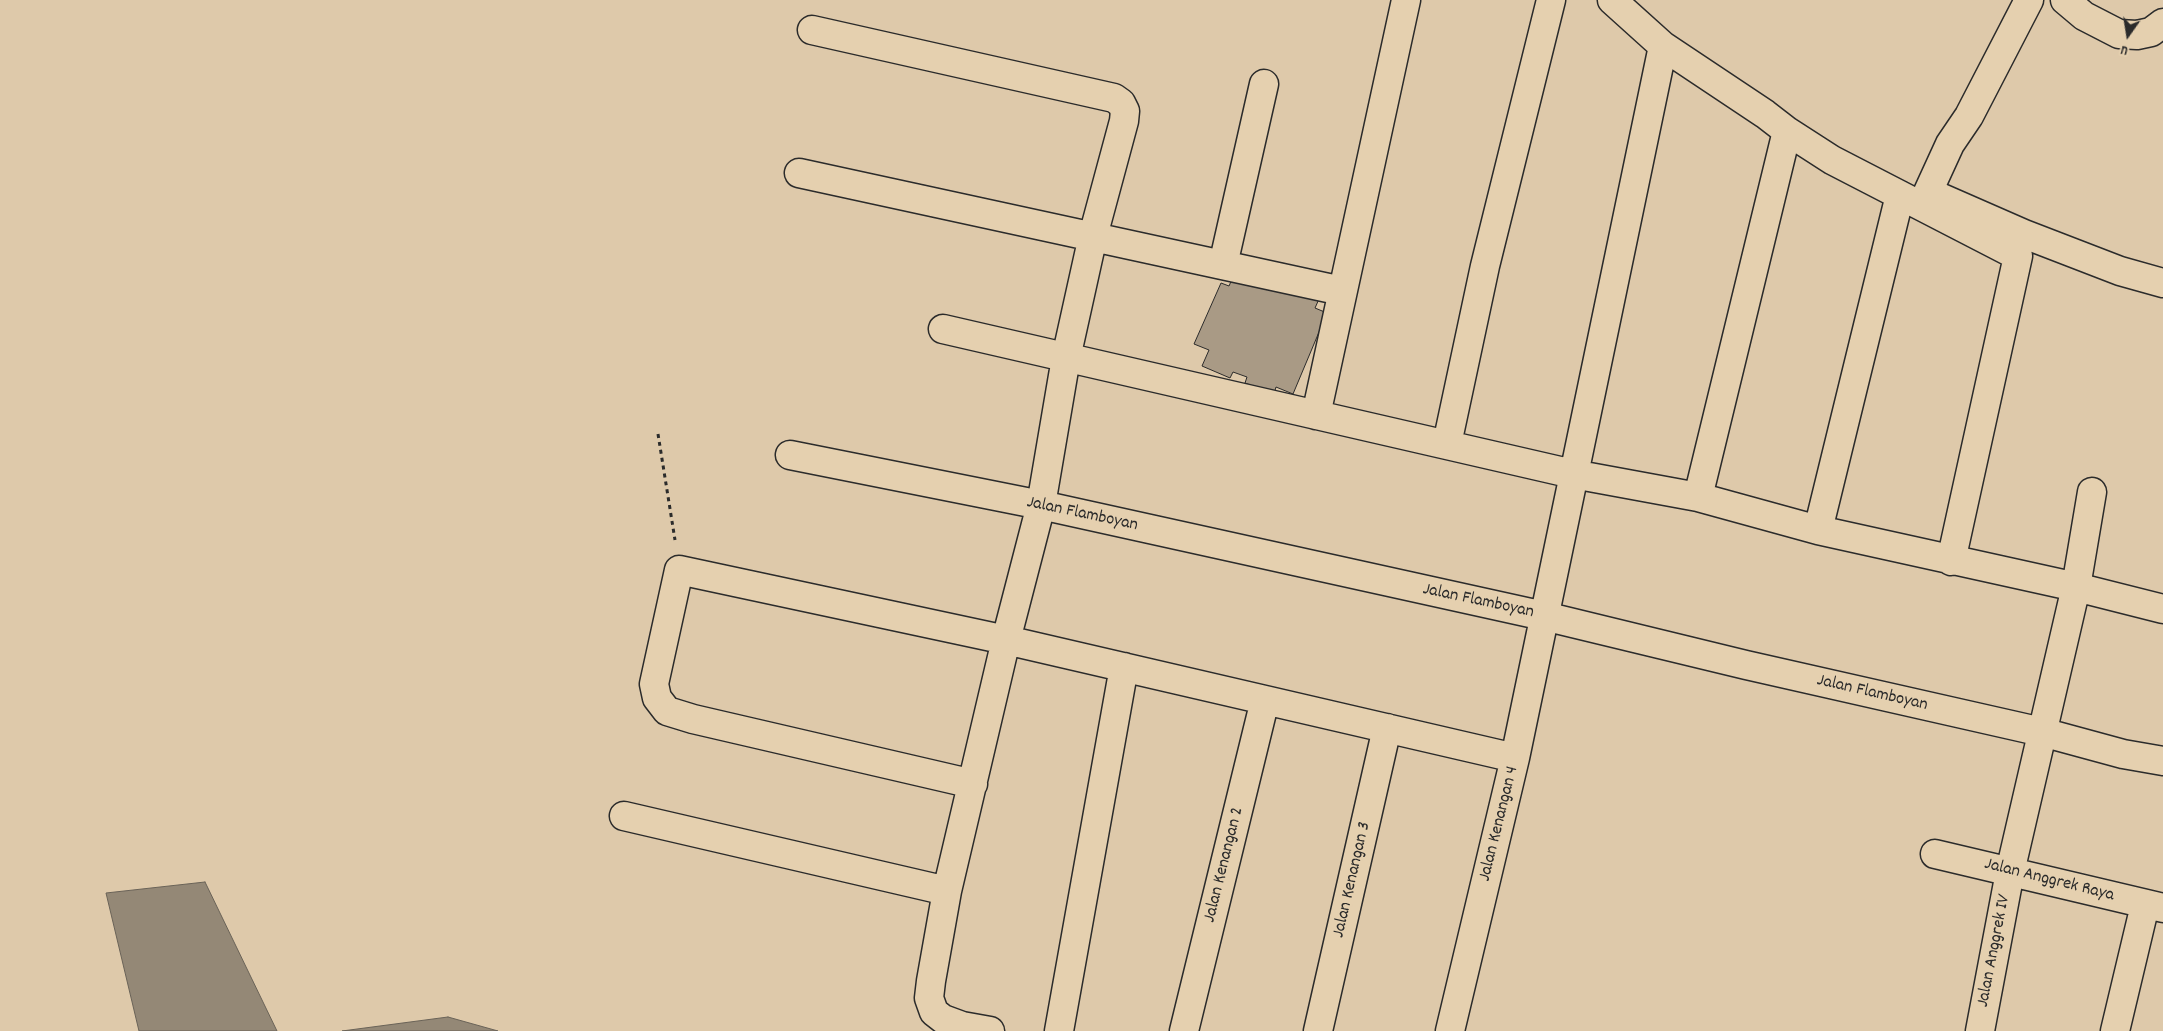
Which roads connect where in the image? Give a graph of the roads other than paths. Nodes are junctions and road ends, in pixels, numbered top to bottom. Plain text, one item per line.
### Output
1 (1406, 0) edge
2 (1551, 0) edge
3 (1612, 0) edge
4 (2029, 0) edge
5 (2065, 0) edge
6 (812, 30) dead end
7 (2159, 34) edge
8 (1663, 46) junction
9 (1264, 84) dead end
10 (1787, 131) junction
11 (799, 173) dead end
12 (1900, 196) junction
13 (1093, 236) junction
14 (1223, 265) junction
15 (2163, 283) edge
16 (1342, 291) junction
17 (943, 329) dead end
18 (1066, 358) junction
19 (1316, 415) junction
20 (1447, 444) junction
21 (790, 455) dead end
22 (1573, 474) junction
23 (2092, 492) dead end
24 (1698, 497) junction
25 (1041, 505) junction
26 (1818, 530) junction
27 (1951, 561) junction
28 (2076, 587) junction
29 (2163, 609) edge
30 (1544, 616) junction
31 (1006, 640) junction
32 (1124, 667) junction
33 (1265, 700) junction
34 (1388, 728) junction
35 (2042, 732) junction
36 (1516, 758) junction
37 (2163, 761) edge
38 (973, 784) junction
39 (624, 816) dead end
40 (1935, 854) dead end
41 (2010, 872) junction
42 (947, 891) junction
43 (2154, 906) edge
44 (990, 1031) edge
45 (1059, 1031) edge
46 (1184, 1031) edge
47 (1318, 1031) edge
48 (1450, 1031) edge
49 (1980, 1031) edge
50 (2115, 1031) edge

1 - 16 street
2 - 20 street
3 - 8 street
4 - 15 street
5 - 7 street
6 - 13 street
8 - 10 street
8 - 22 street, Jalan Kenangan 4
9 - 14 street
10 - 12 street
10 - 24 street
11 - 13 street
12 - 26 street
12 - 27 street
13 - 14 street
13 - 18 street
14 - 16 street
16 - 19 street
17 - 18 street
18 - 19 street
18 - 25 street
19 - 20 street
20 - 22 street
21 - 25 street, Jalan Flamboyan
22 - 24 street
22 - 30 street, Jalan Kenangan 4
23 - 28 street, Jalan Anggrek IV
24 - 26 street
25 - 30 street, Jalan Flamboyan
25 - 31 street
26 - 27 street
27 - 28 street
28 - 29 street
28 - 35 street, Jalan Anggrek IV
30 - 35 street, Jalan Flamboyan
30 - 36 street, Jalan Kenangan 4
31 - 32 street
31 - 38 street
31 - 38 street
32 - 33 street
32 - 45 street
33 - 34 street
33 - 46 street, Jalan Kenangan 2
34 - 36 street
34 - 47 street, Jalan Kenangan 3
35 - 37 street, Jalan Flamboyan
35 - 41 street, Jalan Anggrek IV
36 - 48 street, Jalan Kenangan 4
38 - 42 street
39 - 42 street
40 - 41 street, Jalan Anggrek Raya
41 - 43 street, Jalan Anggrek Raya
41 - 49 street, Jalan Anggrek IV
42 - 44 street
43 - 50 street

